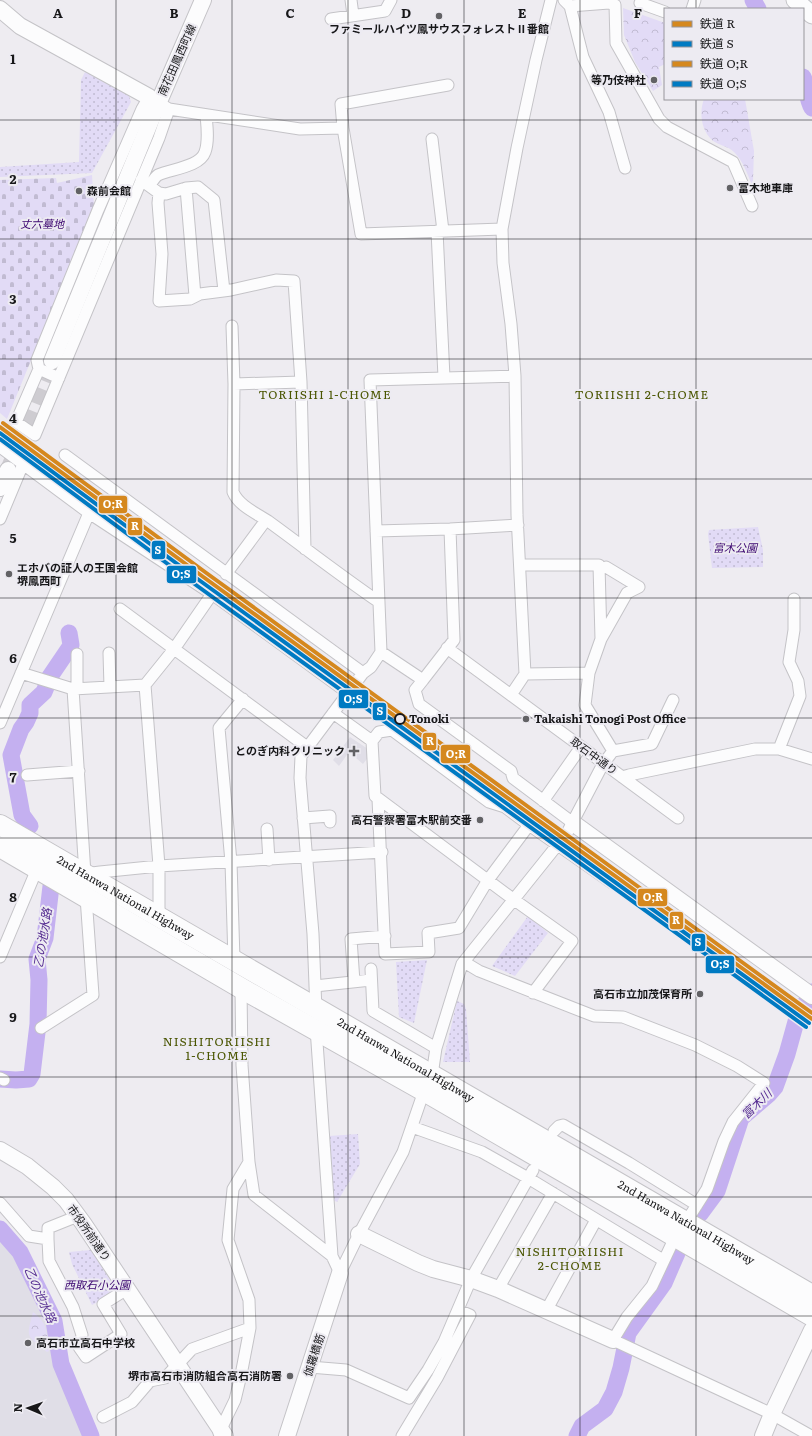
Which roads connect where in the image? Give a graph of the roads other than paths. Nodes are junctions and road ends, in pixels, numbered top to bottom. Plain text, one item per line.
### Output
1 (203, 0) edge
2 (351, 0) edge
3 (391, 0) edge
4 (551, 0) edge
5 (642, 0) edge
6 (567, 3) edge
7 (2, 6) edge
8 (664, 12) edge
9 (353, 15) junction
10 (331, 19) dead end
11 (448, 85) dead end
12 (159, 103) junction
13 (206, 114) junction
14 (343, 128) junction
15 (432, 139) dead end
16 (625, 168) dead end
17 (146, 182) junction
18 (186, 188) junction
19 (159, 193) junction
20 (752, 206) dead end
21 (502, 229) junction
22 (440, 231) junction
23 (224, 291) junction
24 (195, 296) junction
25 (232, 326) dead end
26 (45, 365) junction
27 (515, 376) junction
28 (444, 377) junction
29 (59, 378) junction
30 (301, 382) junction
31 (234, 384) junction
32 (1, 450) edge
33 (65, 455) dead end
34 (23, 464) junction
35 (8, 470) tunnel mouth
36 (0, 488) edge
37 (89, 513) junction
38 (0, 519) edge
39 (266, 520) junction
40 (518, 525) junction
41 (450, 529) junction
42 (376, 531) junction
43 (305, 549) junction
44 (520, 565) junction
45 (606, 567) dead end
46 (226, 574) junction
47 (212, 594) junction
48 (794, 599) dead end
49 (379, 602) junction
50 (120, 609) dead end
51 (601, 639) junction
52 (447, 648) junction
53 (174, 649) junction
54 (381, 652) junction
55 (109, 653) dead end
56 (77, 654) dead end
57 (21, 673) junction
58 (363, 673) junction
59 (589, 673) junction
60 (525, 674) junction
61 (424, 680) junction
62 (145, 685) junction
63 (110, 687) junction
64 (75, 689) junction
65 (348, 693) junction
66 (511, 695) junction
67 (243, 699) junction
68 (673, 700) dead end
69 (333, 713) junction
70 (0, 723) edge
71 (372, 741) junction
72 (308, 747) junction
73 (581, 747) junction
74 (779, 750) junction
75 (613, 751) junction
76 (812, 759) edge
77 (603, 764) junction
78 (79, 771) junction
79 (27, 775) dead end
80 (622, 777) junction
81 (378, 799) junction
82 (543, 801) junction
83 (330, 816) dead end
84 (303, 818) junction
85 (678, 818) dead end
86 (573, 823) junction
87 (0, 825) edge
88 (529, 825) junction
89 (267, 829) dead end
90 (558, 844) junction
91 (0, 848) edge
92 (382, 852) junction
93 (306, 857) junction
94 (269, 860) junction
95 (231, 862) junction
96 (159, 866) junction
97 (37, 868) junction
98 (85, 874) junction
99 (488, 880) junction
100 (612, 883) dead end
101 (86, 897) junction
102 (513, 899) junction
103 (159, 917) junction
104 (385, 936) junction
105 (2, 944) edge
106 (0, 957) edge
107 (234, 960) junction
108 (464, 962) junction
109 (370, 969) dead end
110 (371, 980) junction
111 (354, 982) junction
112 (315, 986) junction
113 (241, 988) junction
114 (533, 992) junction
115 (808, 993) edge
116 (316, 1008) junction
117 (41, 1028) dead end
118 (316, 1029) junction
119 (436, 1048) junction
120 (428, 1083) junction
121 (412, 1127) junction
122 (554, 1131) dead end
123 (0, 1150) edge
124 (249, 1162) junction
125 (531, 1174) junction
126 (553, 1193) junction
127 (0, 1203) edge
128 (697, 1205) junction
129 (78, 1216) junction
130 (596, 1220) junction
131 (680, 1229) junction
132 (359, 1234) junction
133 (48, 1239) junction
134 (332, 1256) junction
135 (664, 1260) junction
136 (340, 1274) junction
137 (471, 1279) junction
138 (127, 1289) junction
139 (498, 1289) junction
140 (812, 1295) edge
141 (458, 1310) junction
142 (546, 1311) junction
143 (812, 1316) edge
144 (250, 1328) junction
145 (812, 1330) edge
146 (621, 1344) junction
147 (177, 1365) junction
148 (310, 1367) junction
149 (772, 1414) junction
150 (103, 1416) dead end
151 (221, 1434) edge
152 (287, 1436) edge
153 (402, 1436) edge
154 (763, 1436) edge
155 (811, 1436) edge

1 - 12 street, 南花田鳳西町線
2 - 9 street
3 - 9 street
4 - 21 street
5 - 8 street
6 - 16 street
6 - 20 street
7 - 12 street
9 - 10 street
11 - 14 street
12 - 13 street
12 - 17 street
12 - 26 street, 南花田鳳西町線
12 - 26 street
13 - 14 street
13 - 17 street
14 - 22 street
15 - 22 street
17 - 19 street
17 - 29 street
18 - 19 street
18 - 23 street
18 - 24 street
19 - 24 street
21 - 22 street
21 - 27 street
22 - 28 street
23 - 24 street
23 - 30 street
25 - 31 street
26 - 29 street
26 - 29 street
27 - 28 street
27 - 40 street
28 - 42 street
30 - 31 street
30 - 43 street
31 - 39 street
32 - 34 street
33 - 46 street
34 - 37 street
34 - 38 street
35 - 36 street
37 - 47 street
37 - 57 street
39 - 43 street
39 - 46 street
40 - 41 street
40 - 44 street
41 - 42 street
41 - 52 street
42 - 49 street
43 - 49 street
44 - 51 street
44 - 60 street
45 - 51 street
46 - 58 street
47 - 53 street
47 - 65 street
48 - 74 street
49 - 54 street
50 - 53 street
51 - 59 street
52 - 61 street
52 - 66 street, 取石中通り
53 - 62 street
53 - 67 street
54 - 58 street
54 - 61 street
55 - 63 street
56 - 64 street
57 - 64 street
57 - 70 street
58 - 65 street
59 - 60 street
59 - 75 street
60 - 66 street
61 - 82 street
62 - 63 street
62 - 96 street
63 - 64 street
64 - 78 street
65 - 69 street
66 - 73 street, 取石中通り
67 - 72 street
67 - 95 street
68 - 75 street
69 - 71 street
69 - 72 street
71 - 81 street
71 - 88 street
72 - 84 street
73 - 77 street, 取石中通り
73 - 82 street
74 - 76 street, 取石中通り
74 - 80 street, 取石中通り
75 - 77 street
77 - 80 street, 取石中通り
77 - 86 street
78 - 79 street
78 - 98 street
80 - 85 street
81 - 92 street
81 - 99 street
82 - 86 street
83 - 84 street
84 - 93 street
86 - 90 street
86 - 115 street
87 - 98 highway, 2nd Hanwa National Highway
88 - 90 street
88 - 99 street
89 - 94 street
90 - 100 street
90 - 102 street
91 - 97 highway, 2nd Hanwa National Highway
92 - 93 street
92 - 104 street
93 - 94 street
93 - 112 street
94 - 95 street
95 - 96 street
95 - 107 street
96 - 98 street
96 - 103 street
97 - 101 highway, 2nd Hanwa National Highway
97 - 105 street
98 - 103 highway, 2nd Hanwa National Highway
99 - 102 street
99 - 104 street
101 - 113 highway, 2nd Hanwa National Highway
101 - 117 street
102 - 108 street
102 - 114 street
103 - 107 highway, 2nd Hanwa National Highway
104 - 111 street
105 - 106 street
107 - 116 highway, 2nd Hanwa National Highway
108 - 114 street
108 - 119 street
109 - 110 street
110 - 111 street
110 - 119 street
111 - 112 street
112 - 116 street
113 - 118 highway, 2nd Hanwa National Highway
113 - 124 street
114 - 128 street
116 - 118 street
116 - 120 highway, 2nd Hanwa National Highway
118 - 120 highway, 2nd Hanwa National Highway
118 - 134 street
119 - 120 street
120 - 121 street
120 - 131 highway, 2nd Hanwa National Highway
121 - 125 street
121 - 132 street
122 - 128 street
123 - 129 street, 市役所前通り
124 - 134 street
124 - 144 street
125 - 126 street
125 - 137 street
126 - 130 street
126 - 139 street
127 - 133 street
128 - 131 street
129 - 133 street
129 - 138 street, 市役所前通り
130 - 135 street
130 - 142 street
131 - 135 street
131 - 140 highway, 2nd Hanwa National Highway
131 - 143 highway, 2nd Hanwa National Highway
132 - 136 street
132 - 137 street
133 - 138 street
134 - 136 street
135 - 146 street
136 - 148 street, 伽羅橋筋
137 - 139 street
137 - 141 street
138 - 147 street, 市役所前通り
139 - 142 street
141 - 148 street
141 - 153 street
142 - 146 street
144 - 147 street
144 - 151 street
145 - 149 street
146 - 149 street
147 - 150 street
147 - 151 street, 市役所前通り
148 - 152 street, 伽羅橋筋
149 - 154 street
149 - 155 street

